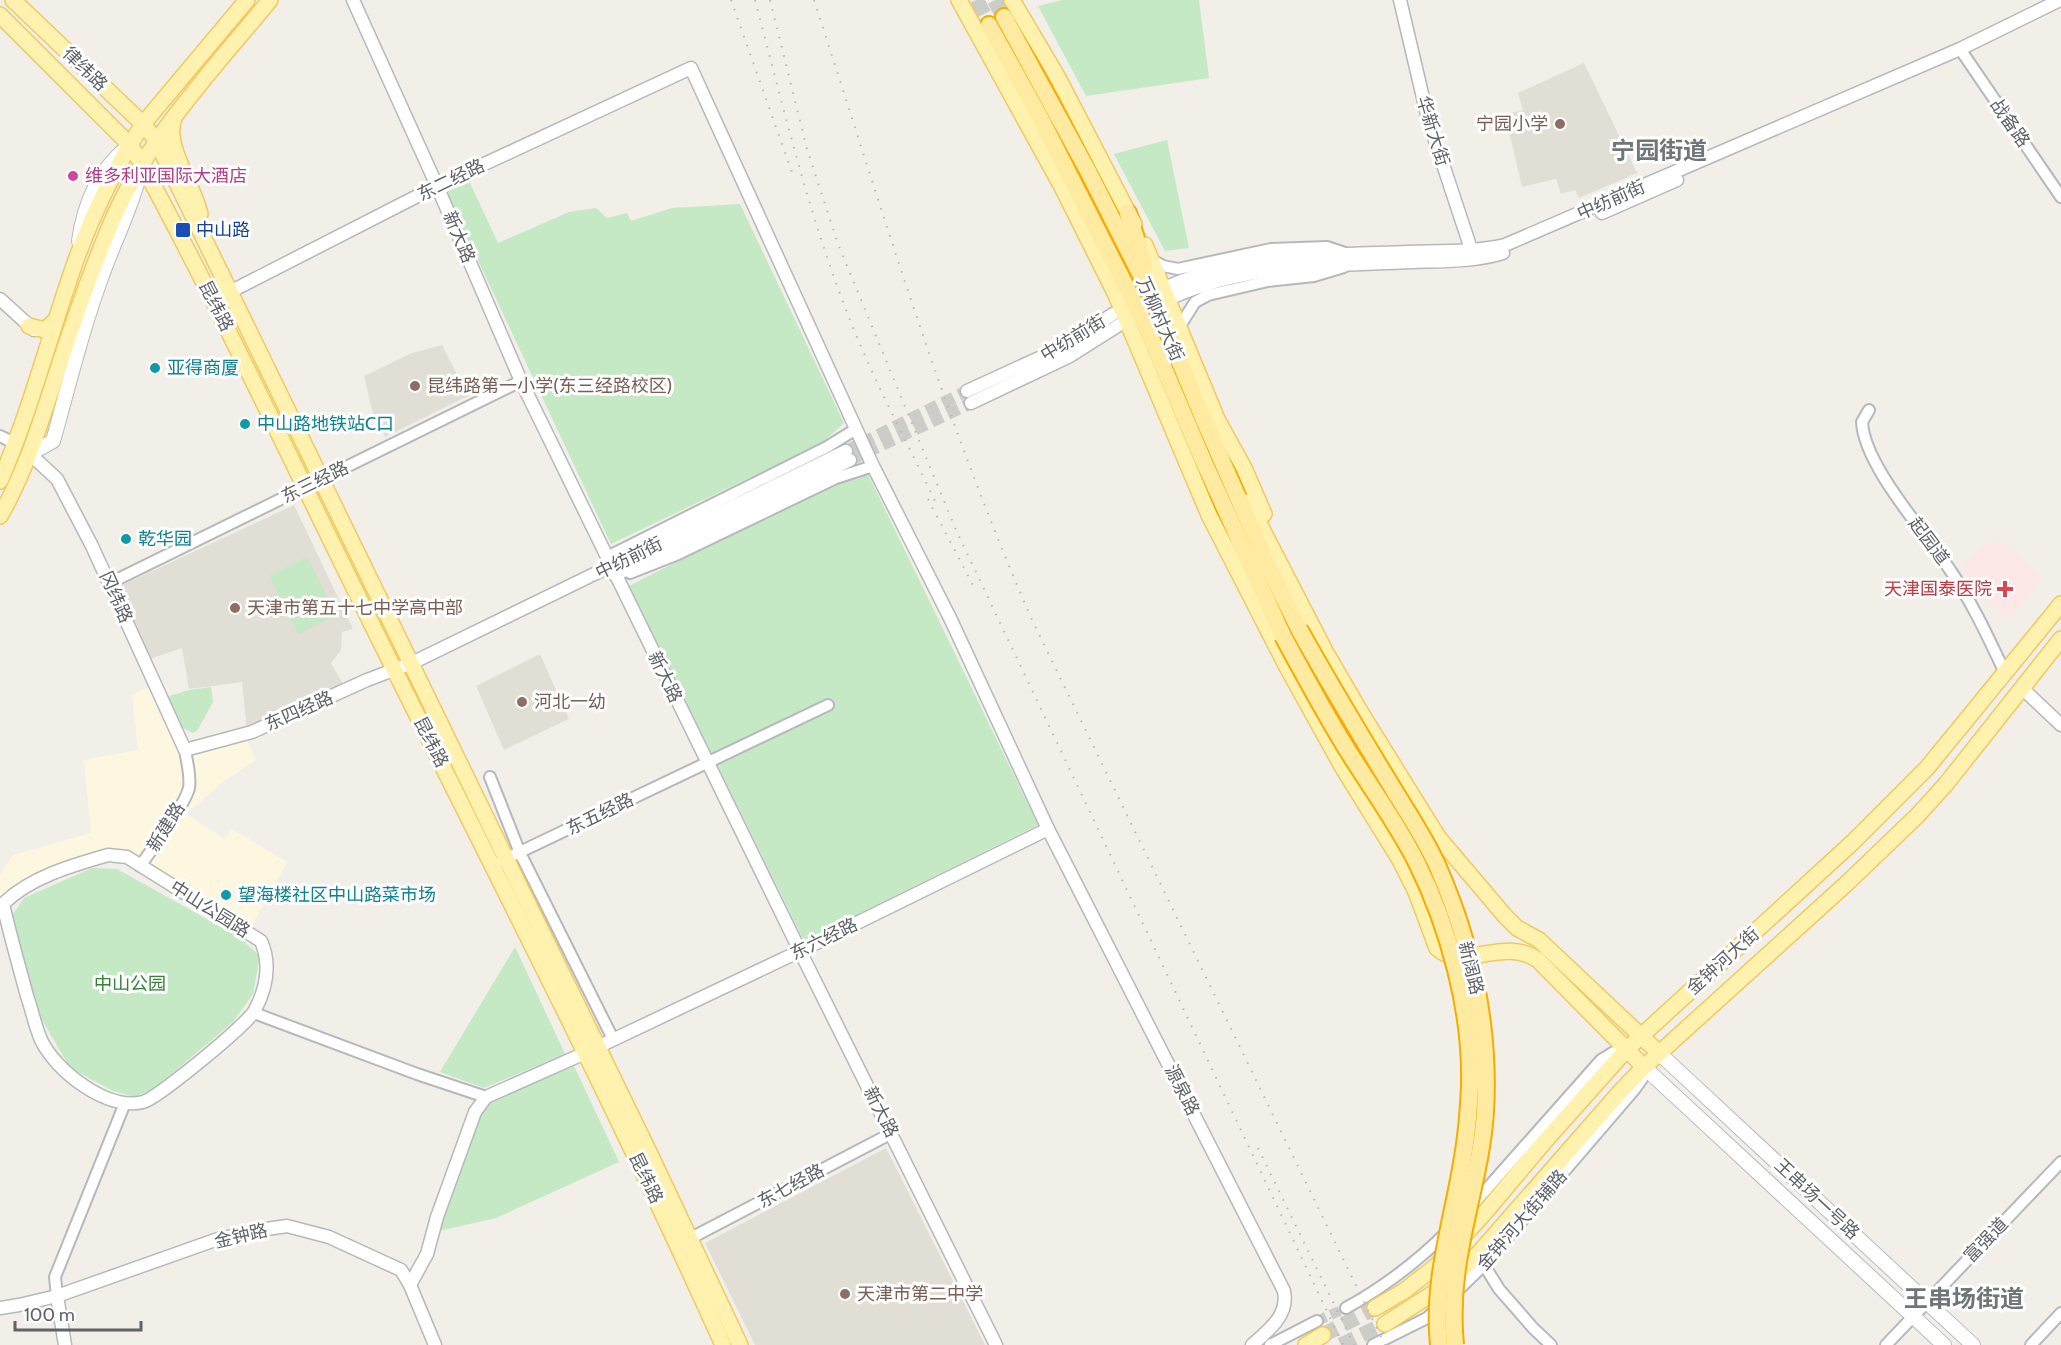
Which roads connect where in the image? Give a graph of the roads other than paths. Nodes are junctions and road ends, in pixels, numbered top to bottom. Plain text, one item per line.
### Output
1 (13, 0) edge
2 (247, 0) edge
3 (270, 0) edge
4 (352, 0) edge
5 (959, 0) edge
6 (1012, 0) tunnel mouth
7 (1400, 0) edge
8 (2060, 0) edge
9 (2061, 8) edge
10 (0, 15) edge
11 (1004, 17) tunnel mouth
12 (989, 25) tunnel mouth
13 (1962, 52) junction
14 (691, 68) joint
15 (115, 98) junction
16 (176, 115) junction
17 (102, 117) junction
18 (151, 136) junction
19 (132, 145) junction
20 (115, 157) junction
21 (142, 164) junction
22 (114, 175) junction
23 (436, 186) junction
24 (136, 189) junction
25 (2061, 197) edge
26 (118, 209) junction
27 (166, 209) junction
28 (1128, 213) junction
29 (1082, 227) junction
30 (204, 237) junction
31 (1473, 255) junction
32 (77, 258) junction
33 (1150, 259) junction
34 (1348, 260) junction
35 (230, 291) junction
36 (1171, 291) dead end
37 (0, 299) edge
38 (214, 300) junction
39 (1156, 305) junction
40 (1138, 310) junction
41 (56, 320) junction
42 (1116, 320) dead end
43 (29, 326) junction
44 (1178, 328) junction
45 (50, 338) junction
46 (72, 346) junction
47 (521, 381) junction
48 (969, 397) tunnel mouth
49 (1869, 410) dead end
50 (1204, 420) junction
51 (856, 429) junction
52 (0, 436) edge
53 (16, 444) junction
54 (30, 454) junction
55 (848, 455) tunnel mouth
56 (1203, 460) junction
57 (873, 466) junction
58 (321, 479) junction
59 (0, 481) edge
60 (305, 487) junction
61 (0, 516) edge
62 (611, 566) junction
63 (1238, 569) junction
64 (1283, 569) junction
65 (110, 583) junction
66 (2061, 604) edge
67 (1299, 629) joint
68 (1283, 636) joint
69 (2061, 639) edge
70 (412, 663) junction
71 (395, 670) junction
72 (2006, 673) junction
73 (2022, 688) junction
74 (828, 705) dead end
75 (2061, 725) edge
76 (185, 750) junction
77 (708, 763) junction
78 (490, 777) dead end
79 (1048, 828) junction
80 (506, 859) junction
81 (140, 866) junction
82 (1, 903) edge
83 (800, 951) junction
84 (254, 1013) junction
85 (1641, 1035) junction
86 (613, 1039) junction
87 (1627, 1049) junction
88 (591, 1050) junction
89 (1659, 1053) junction
90 (1644, 1067) junction
91 (1603, 1075) junction
92 (1620, 1092) junction
93 (486, 1097) junction
94 (125, 1103) junction
95 (892, 1133) junction
96 (2061, 1162) edge
97 (691, 1238) junction
98 (1481, 1260) junction
99 (410, 1284) junction
100 (57, 1296) junction
101 (1928, 1302) junction
102 (0, 1308) edge
103 (1346, 1308) tunnel mouth
104 (1375, 1308) tunnel mouth
105 (2061, 1313) edge
106 (1913, 1317) junction
107 (1385, 1324) tunnel mouth
108 (1320, 1328) joint
109 (65, 1345) edge
110 (435, 1345) edge
111 (723, 1345) edge
112 (740, 1345) edge
113 (996, 1345) edge
114 (1252, 1345) edge
115 (1270, 1345) edge
116 (1306, 1345) edge
117 (1373, 1345) edge
118 (1439, 1345) edge
119 (1455, 1345) edge
120 (1551, 1345) edge
121 (1886, 1345) edge
122 (1944, 1345) edge
123 (1973, 1345) edge
124 (2031, 1345) edge

1 - 15 main road, 律纬路
2 - 18 main road
3 - 16 main road
4 - 23 street, 新大路
5 - 29 main road
6 - 28 main road
7 - 31 street, 华新大街
8 - 13 street, 中纺前街
9 - 13 street
10 - 17 main road, 律纬路
11 - 39 highway, 万柳村大街
12 - 40 highway, 万柳村大街
13 - 25 street, 战备路
13 - 31 street, 中纺前街
14 - 23 street, 东二经路
14 - 51 street, 源泉路
15 - 18 main road, 律纬路
15 - 19 main road
16 - 18 main road
16 - 30 main road
17 - 19 main road, 律纬路
17 - 20 main road
18 - 19 main road
18 - 21 main road
18 - 27 main road
18 - 30 main road, 昆纬路
19 - 20 main road
19 - 21 main road, 昆纬路
19 - 22 main road
19 - 26 main road
20 - 22 main road
20 - 32 main road
21 - 24 main road
21 - 26 main road
21 - 27 main road, 昆纬路
22 - 32 main road
23 - 35 street, 东二经路
23 - 47 street, 新大路
24 - 26 main road
24 - 27 main road
24 - 46 main road
26 - 46 main road
27 - 38 main road, 昆纬路
28 - 33 main road
28 - 39 highway
29 - 40 main road
29 - 63 main road
30 - 35 main road, 昆纬路
31 - 34 street, 中纺前街
32 - 41 main road
33 - 34 street
33 - 44 main road
34 - 36 street, 中纺前街
34 - 44 street
35 - 38 street, 东二经路
35 - 58 main road, 昆纬路
37 - 43 street
38 - 60 main road, 昆纬路
39 - 50 highway, 万柳村大街
40 - 56 highway, 万柳村大街
41 - 43 main road
41 - 45 main road
42 - 48 street, 中纺前街
43 - 45 street
44 - 64 main road
45 - 46 street
45 - 53 main road
46 - 54 main road
47 - 58 street, 东三经路
47 - 62 street, 新大路
49 - 72 street, 起园道
50 - 64 main road
50 - 67 highway, 万柳村大街
51 - 57 street, 源泉路
51 - 62 street
52 - 53 street
53 - 59 main road
54 - 61 main road
54 - 65 street, 冈纬路
55 - 62 street, 中纺前街
56 - 63 main road
56 - 68 highway, 万柳村大街
57 - 62 street
57 - 79 street, 源泉路
58 - 60 street, 东三经路
58 - 70 main road, 昆纬路
60 - 65 street, 东三经路
60 - 71 main road, 昆纬路
62 - 70 street, 中纺前街
62 - 77 street, 新大路
63 - 87 main road
64 - 85 main road
65 - 76 street, 冈纬路
66 - 72 main road, 金钟河大街
67 - 119 highway, 新阔路, bridge
68 - 118 highway, 新阔路, bridge
69 - 73 main road, 金钟河大街
70 - 71 street, 东四经路
70 - 80 main road, 昆纬路
71 - 76 street, 东四经路
71 - 80 main road, 昆纬路
72 - 85 main road, 金钟河大街
73 - 75 street
73 - 89 main road, 金钟河大街
74 - 77 street, 东五经路
76 - 81 street, 新建路
77 - 80 street, 东五经路
77 - 83 street, 新大路
78 - 80 street
79 - 83 street, 东六经路
79 - 114 street, 源泉路
80 - 86 street
80 - 88 main road, 昆纬路
81 - 82 street, 中山公园路
81 - 84 street, 中山公园路
82 - 94 street
83 - 86 street, 东六经路
83 - 95 street, 新大路
84 - 93 street
84 - 94 street
85 - 87 main road, 金钟河大街
85 - 89 main road
86 - 88 street, 东六经路
87 - 90 main road
87 - 91 main road, 金钟河大街
87 - 103 street
88 - 93 street, 东六经路
88 - 97 main road, 昆纬路
88 - 111 main road, 昆纬路
89 - 90 main road, 金钟河大街
89 - 101 main road, 王串场一号路
90 - 92 main road, 金钟河大街
90 - 98 street, 金钟河大街辅路
90 - 106 main road, 王串场一号路
91 - 92 main road
91 - 104 main road, 金钟河大街
92 - 98 main road, 金钟河大街
93 - 99 street
94 - 100 street
95 - 97 street, 东七经路
95 - 113 street, 新大路
96 - 101 street, 富强道
97 - 112 main road, 昆纬路
98 - 107 main road, 金钟河大街
98 - 117 street, 金钟河大街辅路
98 - 120 street
99 - 100 street, 金钟路
99 - 110 street, 金钟路
100 - 102 street, 金钟路
100 - 109 street
101 - 106 street, 富强道
101 - 123 main road, 王串场一号路
105 - 124 street
106 - 121 street, 富强道
106 - 122 main road, 王串场一号路
108 - 115 street
108 - 116 main road

